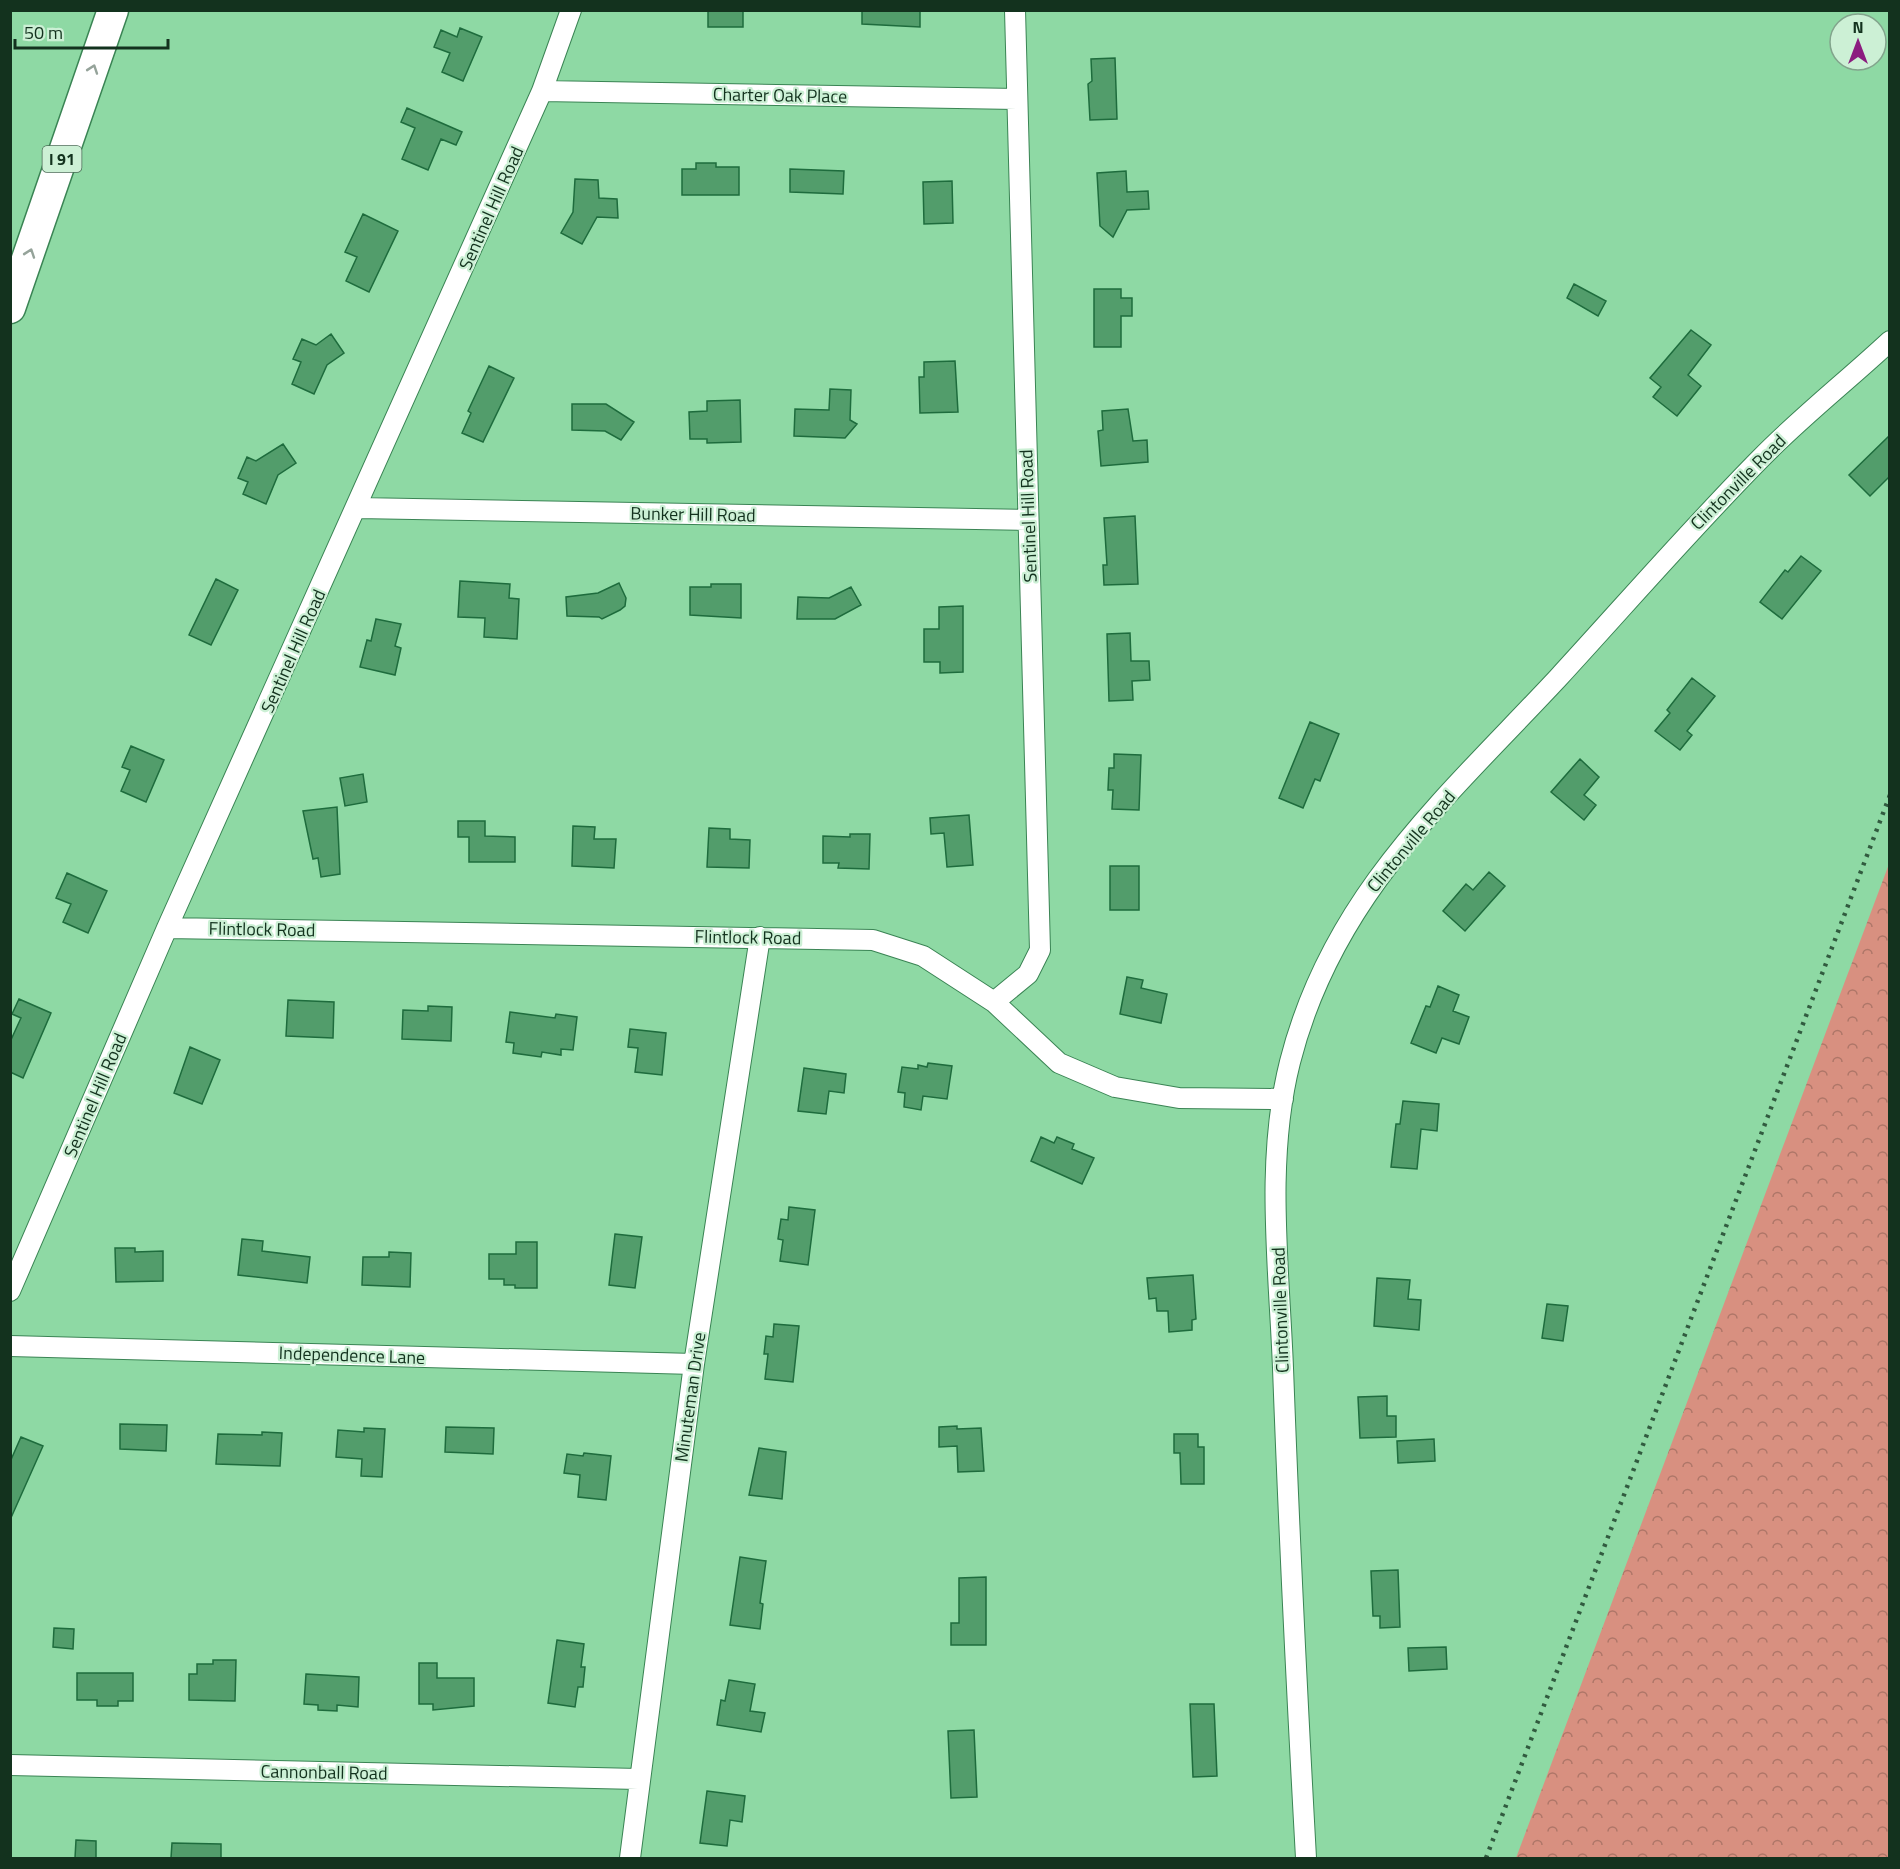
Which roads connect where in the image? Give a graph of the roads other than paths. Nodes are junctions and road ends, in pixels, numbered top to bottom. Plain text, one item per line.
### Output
1 (113, 10) edge
2 (571, 10) edge
3 (1015, 10) edge
4 (542, 92) junction
5 (1017, 99) junction
6 (10, 308) edge
7 (1890, 341) edge
8 (358, 508) junction
9 (1028, 520) junction
10 (168, 928) junction
11 (760, 937) junction
12 (994, 1002) junction
13 (1282, 1099) junction
14 (10, 1291) edge
15 (10, 1346) edge
16 (694, 1364) junction
17 (10, 1765) edge
18 (638, 1779) junction
19 (630, 1858) edge
20 (1306, 1858) edge

6 -> 1 highway, I 91
2 - 4 street, Sentinel Hill Road
3 - 5 street, Sentinel Hill Road
4 - 5 street, Charter Oak Place
4 - 8 street, Sentinel Hill Road
5 - 9 street, Sentinel Hill Road
7 - 13 street, Clintonville Road
8 - 9 street, Bunker Hill Road
8 - 10 street, Sentinel Hill Road
9 - 12 street, Sentinel Hill Road
10 - 11 street, Flintlock Road
10 - 14 street, Sentinel Hill Road
11 - 12 street, Flintlock Road
11 - 16 street, Minuteman Drive
12 - 13 street, Flintlock Road
13 - 20 street, Clintonville Road
15 - 16 street, Independence Lane
16 - 18 street, Minuteman Drive
17 - 18 street, Cannonball Road
18 - 19 street, Minuteman Drive

